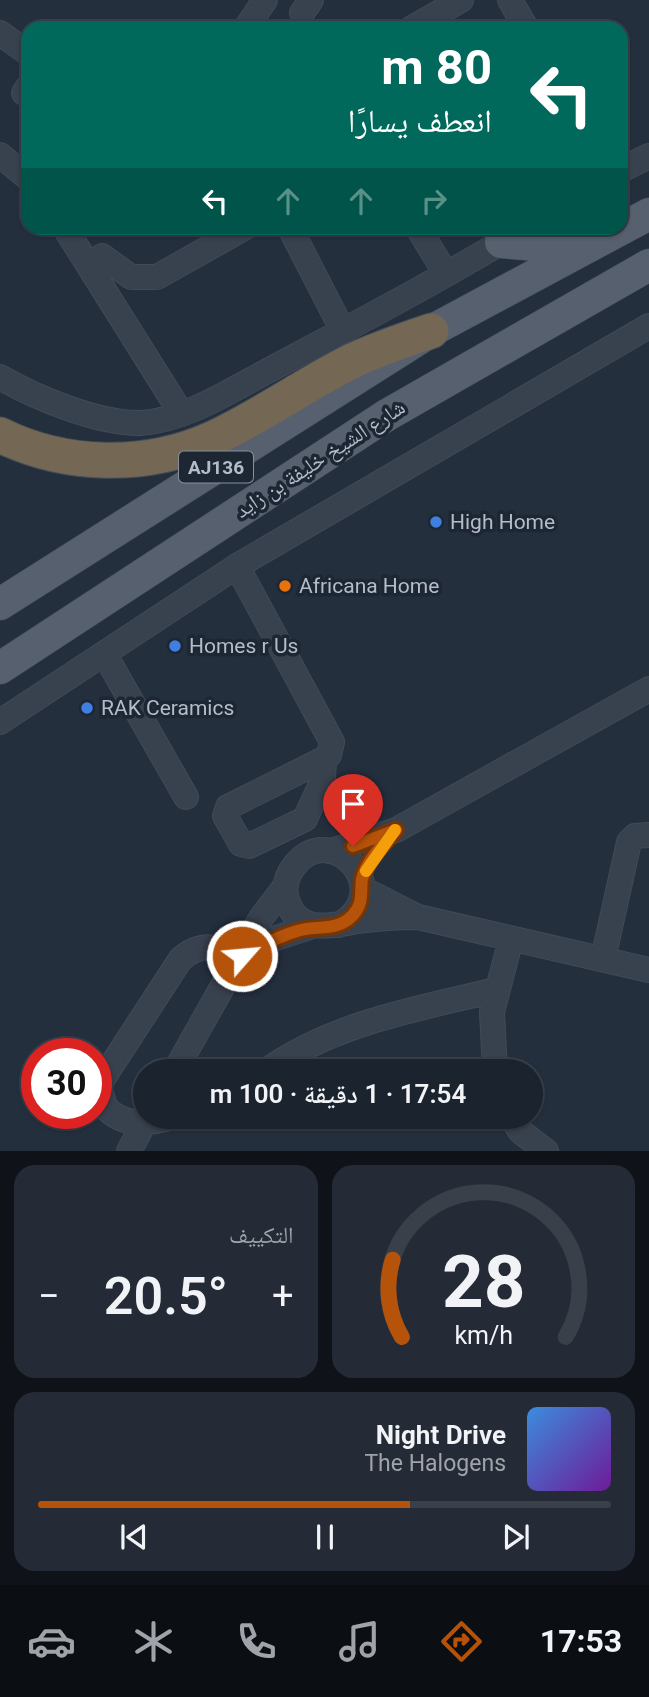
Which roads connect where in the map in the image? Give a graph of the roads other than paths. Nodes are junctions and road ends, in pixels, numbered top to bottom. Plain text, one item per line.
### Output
1 (265, 0) edge
2 (461, 0) edge
3 (510, 0) edge
4 (251, 21) edge
5 (424, 21) edge
6 (522, 21) edge
7 (0, 33) edge
8 (21, 47) edge
9 (0, 155) edge
10 (649, 156) edge
11 (628, 166) edge
12 (21, 172) edge
13 (646, 212) edge
14 (628, 223) edge
15 (69, 235) edge
16 (232, 235) edge
17 (294, 235) edge
18 (422, 235) edge
19 (513, 235) edge
20 (607, 235) edge
21 (583, 249) junction
22 (102, 256) dead end
23 (649, 265) edge
24 (446, 274) junction
25 (649, 326) edge
26 (343, 331) junction
27 (432, 331) junction
28 (0, 377) edge
29 (181, 413) junction
30 (0, 435) edge
31 (237, 566) junction
32 (0, 604) edge
33 (105, 655) junction
34 (0, 668) edge
35 (649, 689) edge
36 (0, 722) edge
37 (324, 759) dead end
38 (186, 797) dead end
39 (396, 830) junction
40 (649, 835) edge
41 (331, 851) junction
42 (286, 885) junction
43 (363, 885) junction
44 (418, 917) junction
45 (340, 925) junction
46 (313, 926) junction
47 (512, 939) junction
48 (242, 956) junction
49 (603, 959) junction
50 (649, 970) edge
51 (496, 990) junction
52 (182, 1059) edge
53 (286, 1059) edge
54 (494, 1059) edge
55 (133, 1121) edge
56 (141, 1129) edge
57 (519, 1129) edge
58 (129, 1151) edge
59 (546, 1151) edge

1 - 4 street
2 - 5 street
3 - 6 street
7 - 8 street
9 - 12 street
10 - 11 street
13 - 14 main road, AJ136
15 - 29 street
16 - 22 street
17 - 26 street
18 - 24 street
19 - 21 main road
19 - 24 street
20 - 21 main road, AJ136
21 - 27 main road, AJ136
23 - 34 main road, شارع الشيخ خليفة بن زايد / AJ136
24 - 26 street
25 - 31 street
26 - 29 street
27 - 30 highway
27 - 32 main road, AJ136
28 - 29 street
31 - 33 street
31 - 37 street
33 - 36 street
33 - 38 street
35 - 39 street
39 - 41 street
39 - 43 street
40 - 49 street
41 - 42 street
41 - 43 street
42 - 46 street
42 - 48 street
43 - 44 street
43 - 45 street
44 - 45 street
44 - 47 street
45 - 46 street
46 - 48 street
47 - 49 street
47 - 51 street
48 - 52 street
48 - 55 street
49 - 50 street
51 - 53 street
51 - 54 street
56 - 58 street
57 - 59 street

